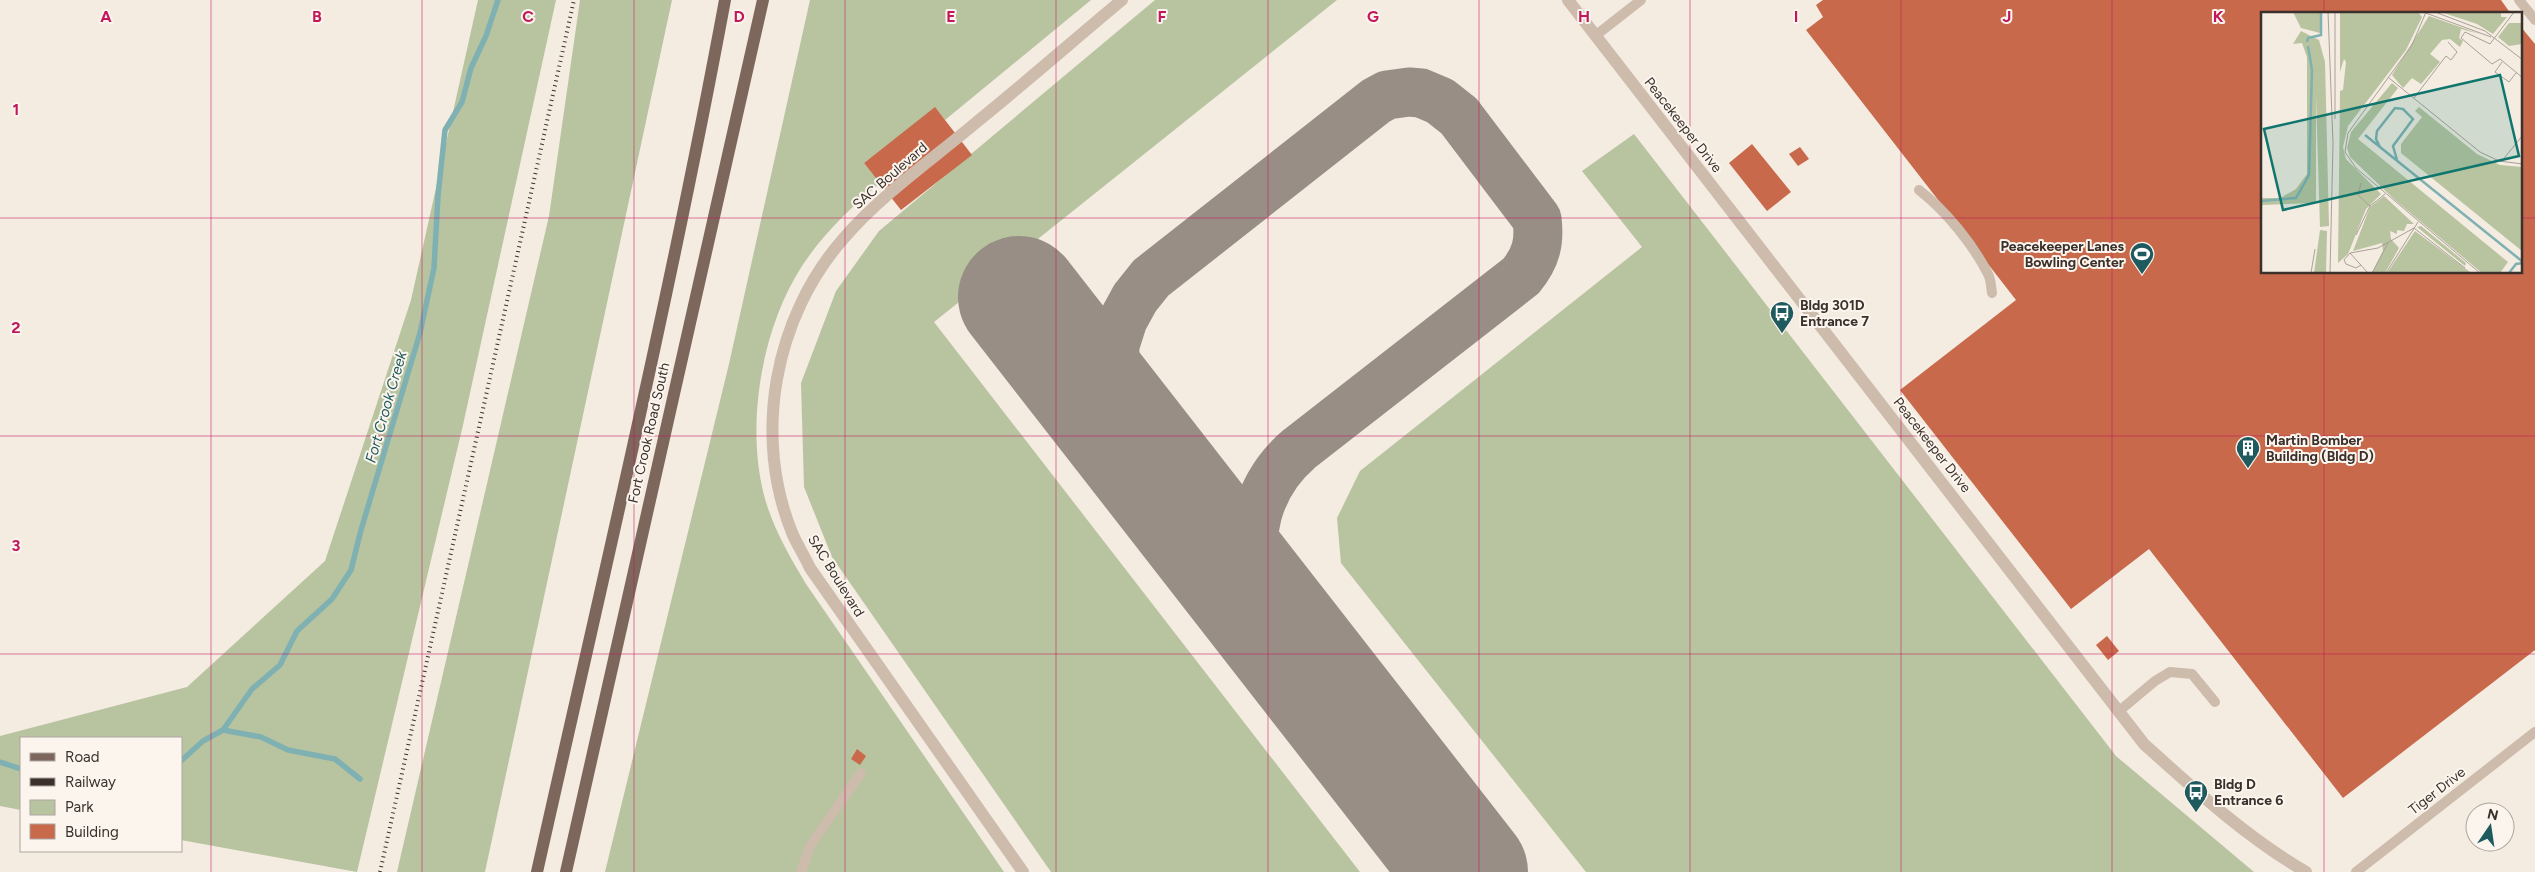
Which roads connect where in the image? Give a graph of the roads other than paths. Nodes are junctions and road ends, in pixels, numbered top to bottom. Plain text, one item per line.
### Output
1 (725, 0) edge
2 (733, 0) edge
3 (763, 0) edge
4 (1122, 0) edge
5 (1568, 0) edge
6 (1641, 0) edge
7 (2520, 0) edge
8 (2535, 20) edge
9 (1596, 36) junction
10 (697, 150) junction
11 (1919, 190) dead end
12 (1992, 293) dead end
13 (2215, 702) dead end
14 (2118, 712) junction
15 (2535, 732) edge
16 (861, 773) dead end
17 (537, 872) edge
18 (566, 872) edge
19 (801, 872) edge
20 (1023, 872) edge
21 (2306, 872) edge
22 (2356, 872) edge

1 - 10 main road, Fort Crook Road South
2 - 10 main road
3 - 18 main road, Fort Crook Road South
4 - 20 street, SAC Boulevard
5 - 9 street, Peacekeeper Drive
6 - 9 lane
7 - 8 lane
9 - 14 street, Peacekeeper Drive
10 - 17 main road, Fort Crook Road South
11 - 12 lane
13 - 14 lane
14 - 21 street, Peacekeeper Drive
15 - 22 lane, Tiger Drive
16 - 19 lane

